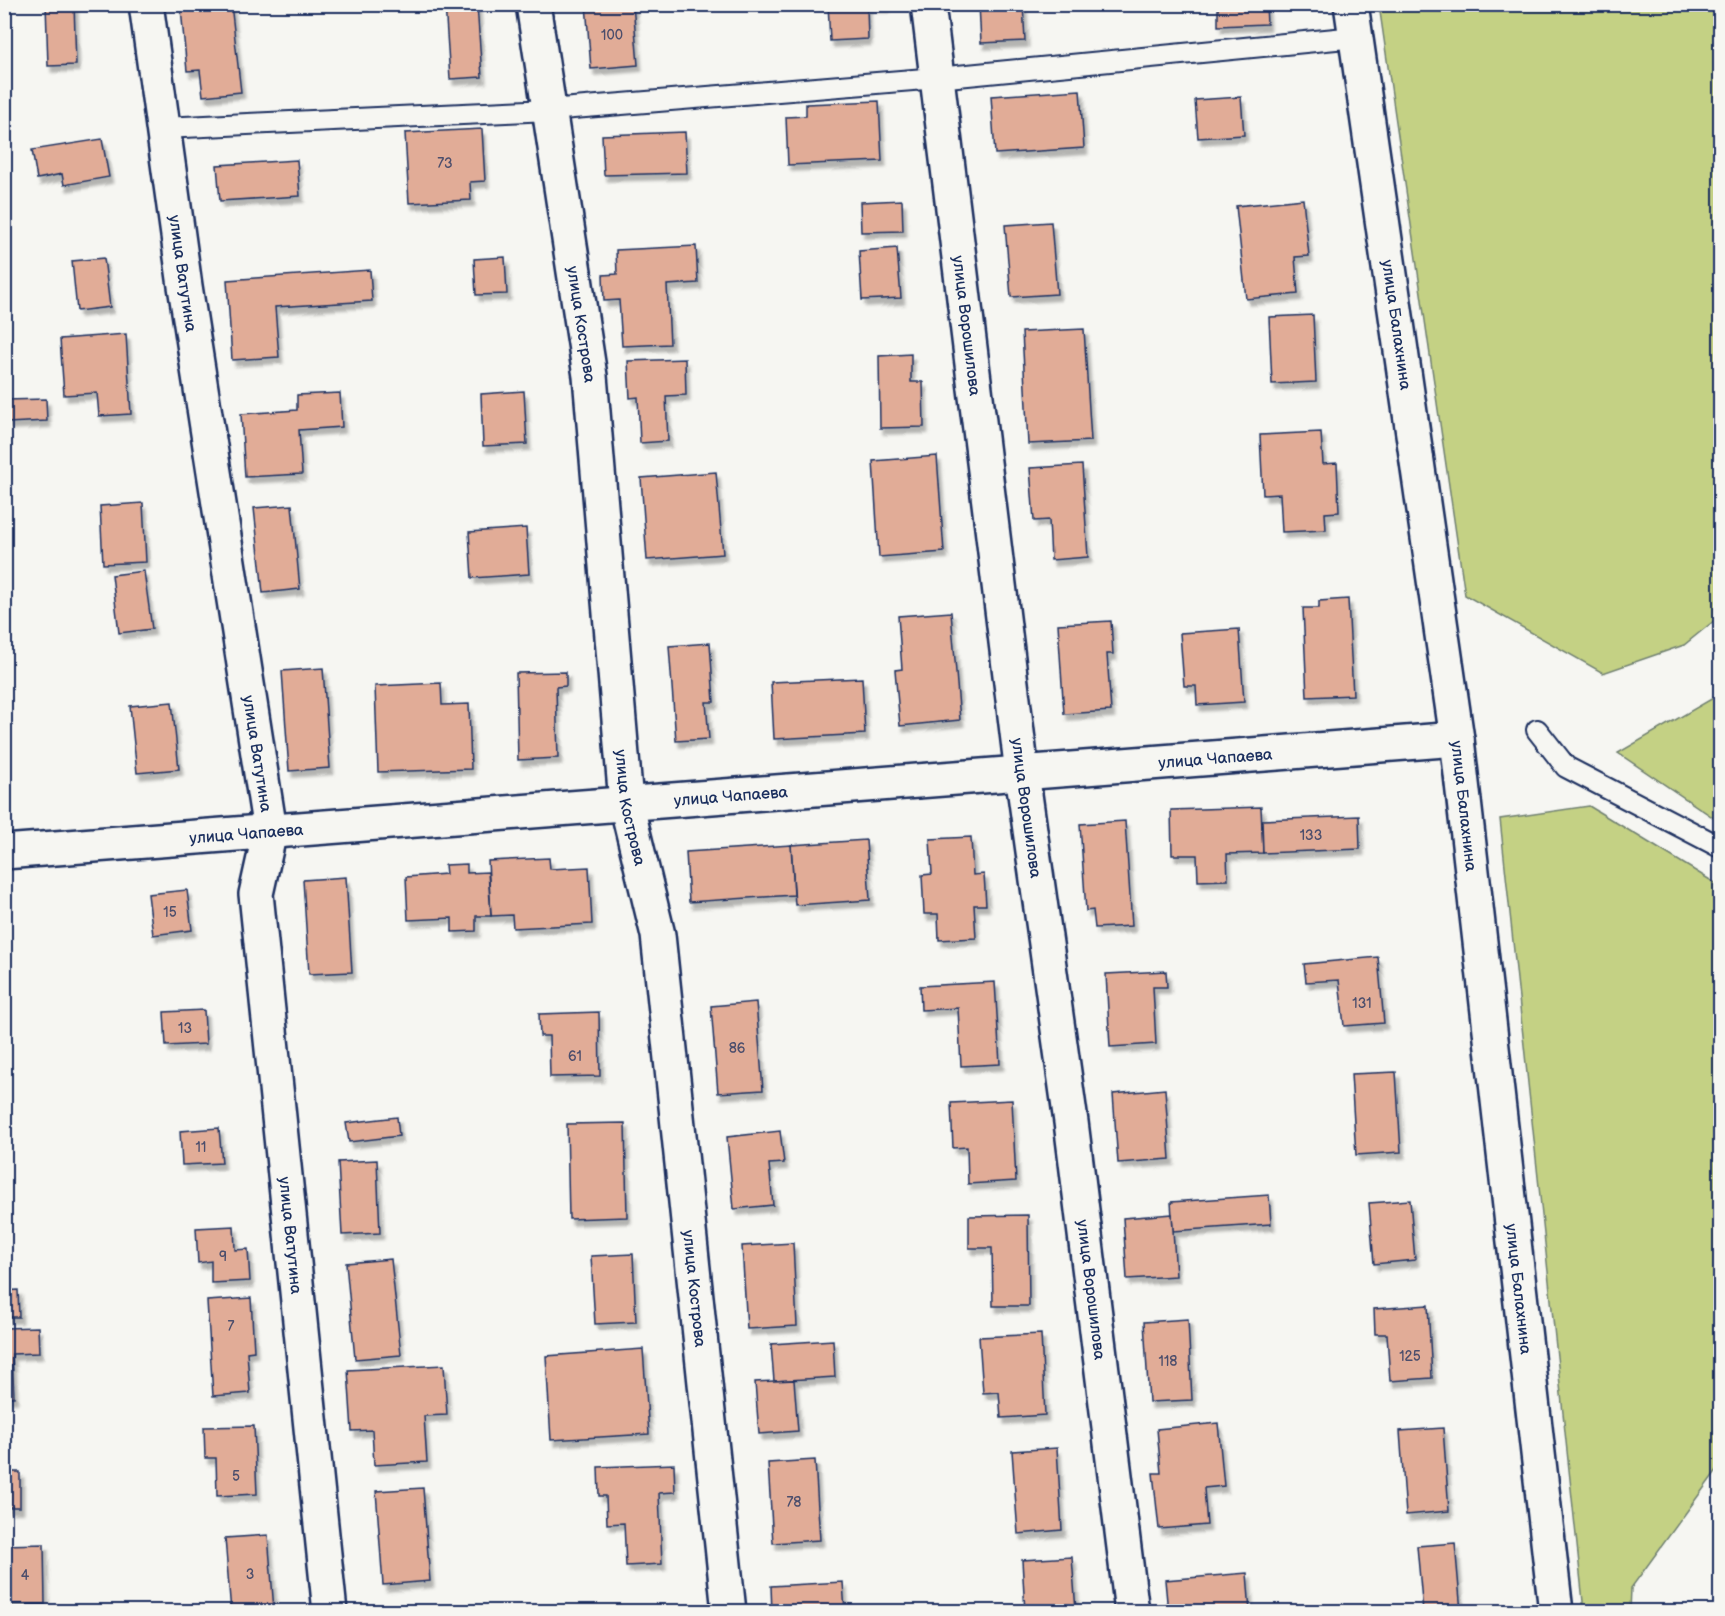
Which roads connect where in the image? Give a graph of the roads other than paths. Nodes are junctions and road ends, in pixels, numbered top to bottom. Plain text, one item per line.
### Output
1 (146, 4) edge
2 (533, 4) edge
3 (928, 4) edge
4 (1351, 4) edge
5 (1356, 37) junction
6 (937, 78) junction
7 (549, 110) junction
8 (163, 128) junction
9 (1537, 730) dead end
10 (1457, 739) junction
11 (1022, 773) junction
12 (626, 803) junction
13 (270, 831) junction
14 (1720, 847) edge
15 (4, 852) edge
16 (330, 1611) edge
17 (729, 1611) edge
18 (1132, 1611) edge
19 (1556, 1611) edge

1 - 8 street, улица Ватутина
2 - 7 street, улица Кострова
3 - 6 street, улица Ворошилова
4 - 5 street, улица Балахнина
5 - 6 lane
5 - 10 street, улица Балахнина
6 - 7 lane
6 - 11 street, улица Ворошилова
7 - 8 lane
7 - 12 street, улица Кострова
8 - 13 street, улица Ватутина
9 - 14 lane
10 - 11 street, улица Чапаева
10 - 19 street, улица Балахнина
11 - 12 street, улица Чапаева
11 - 18 street, улица Ворошилова
12 - 13 street, улица Чапаева
12 - 17 street, улица Кострова
13 - 15 street, улица Чапаева
13 - 16 street, улица Ватутина

